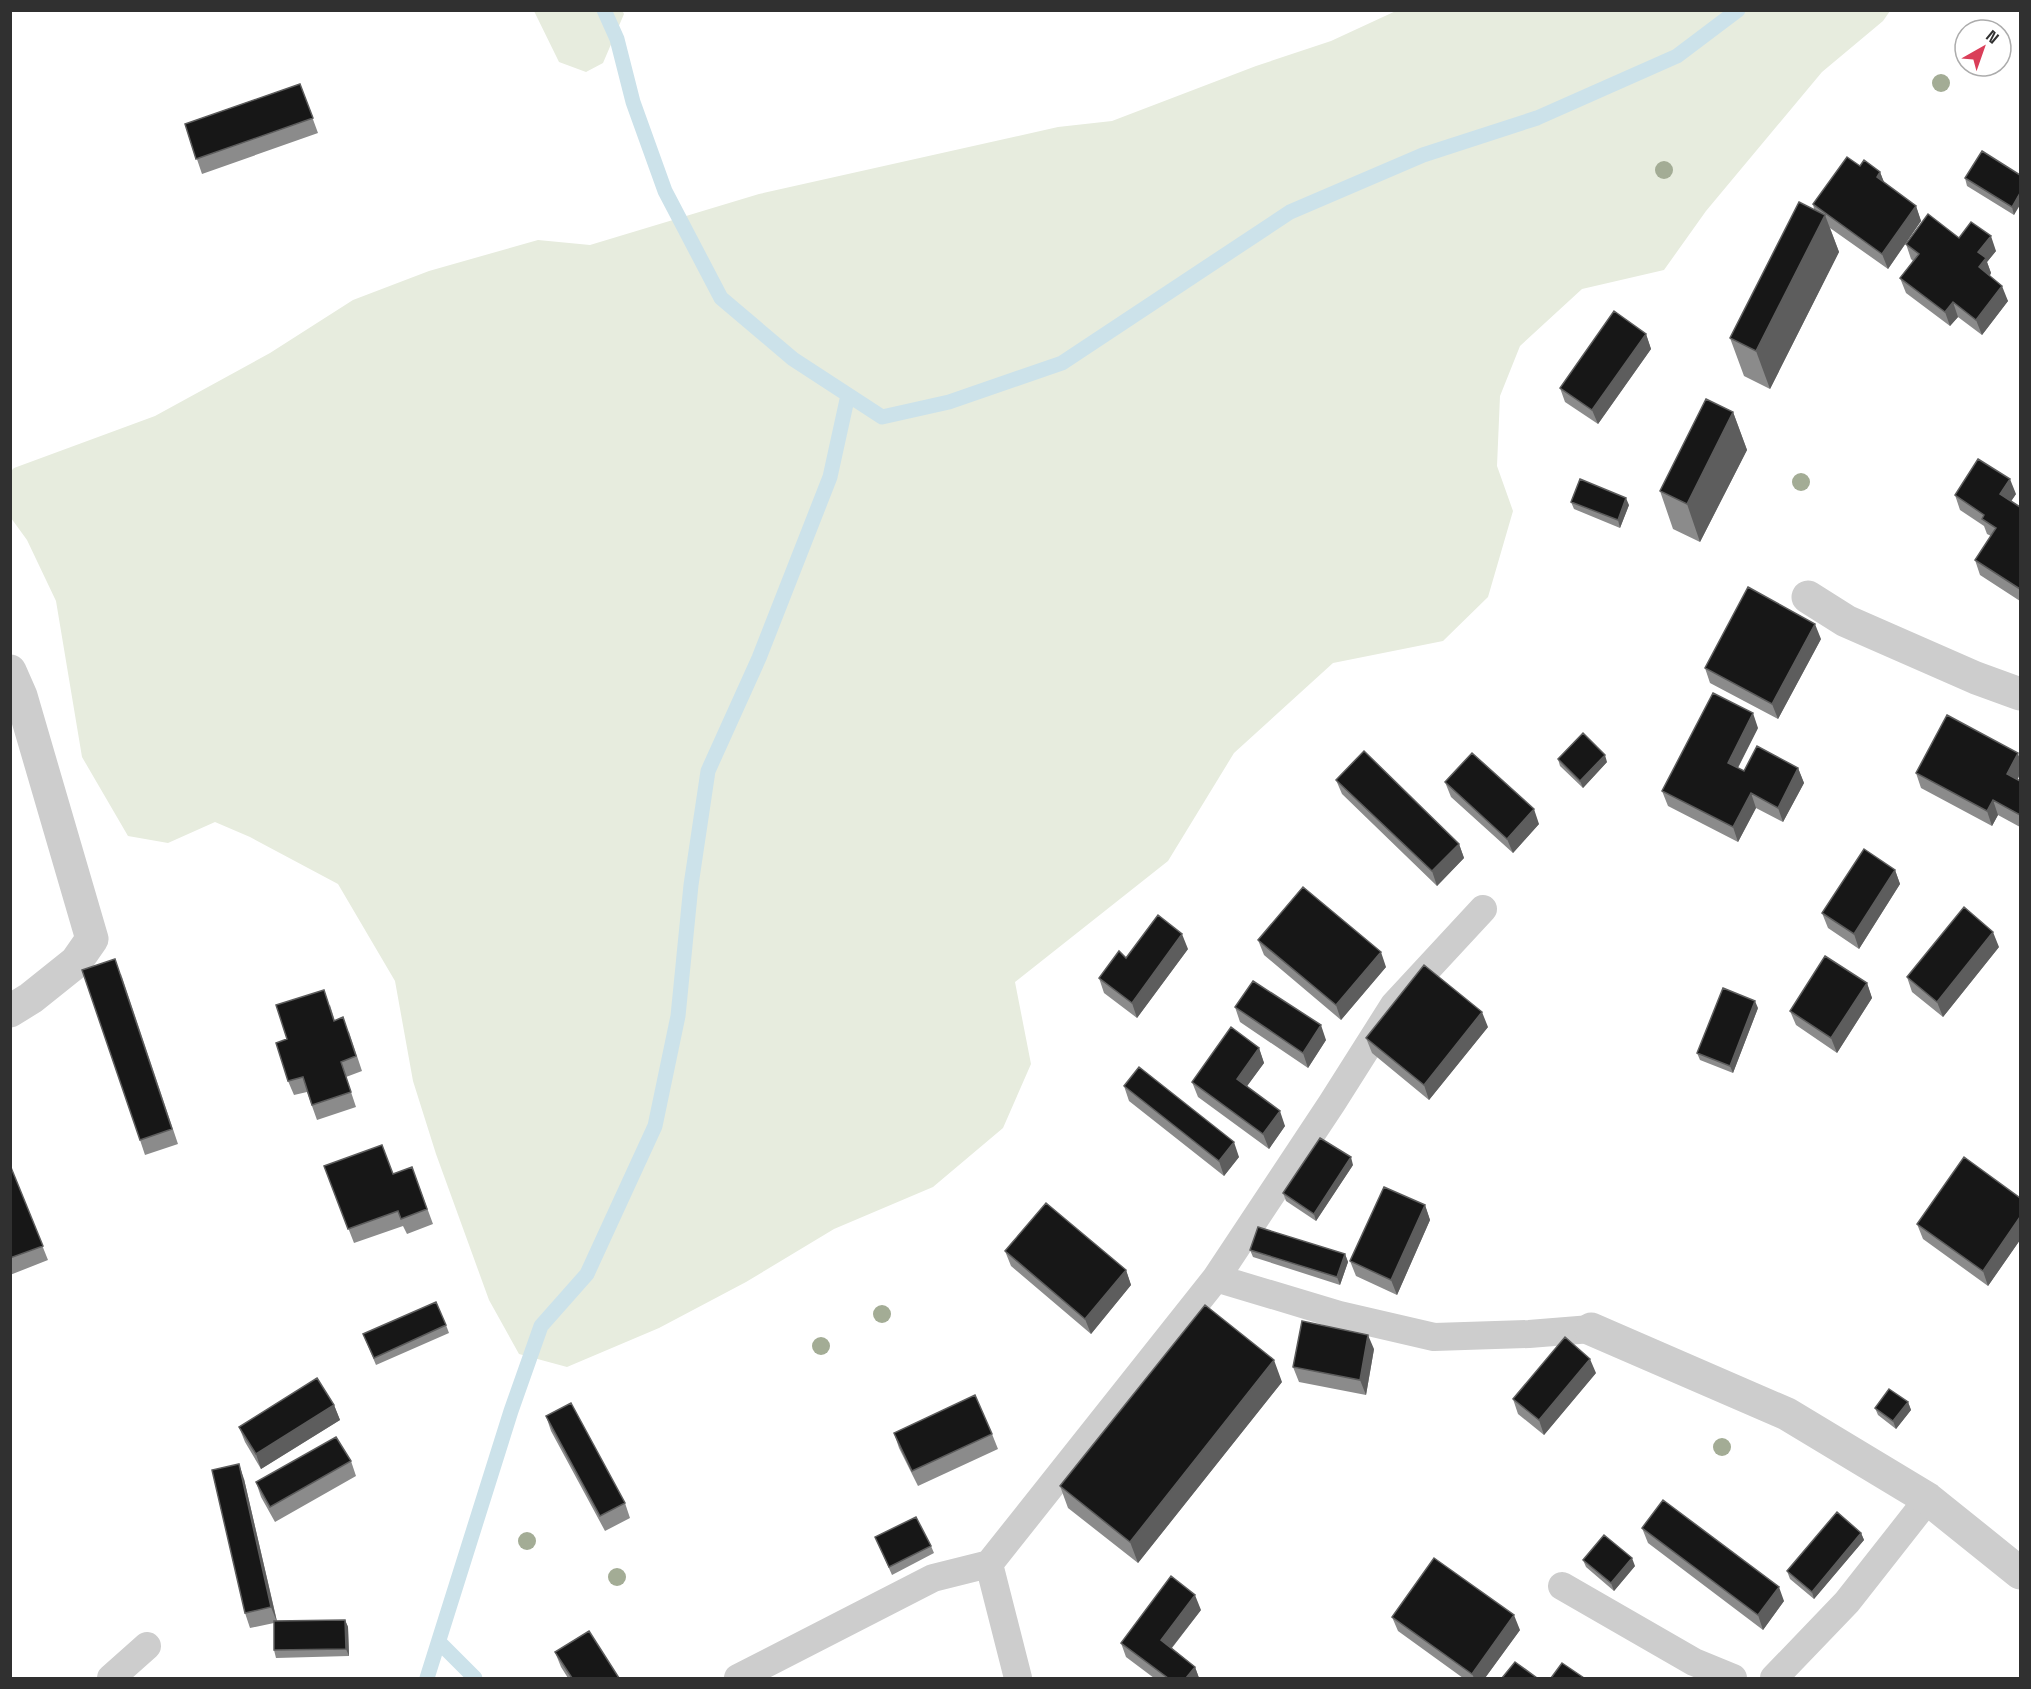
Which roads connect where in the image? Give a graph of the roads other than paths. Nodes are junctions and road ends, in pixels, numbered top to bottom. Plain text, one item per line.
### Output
1 (1808, 597) dead end
2 (10, 671) edge
3 (2020, 694) edge
4 (1484, 909) dead end
5 (10, 1011) edge
6 (1216, 1278) junction
7 (1591, 1329) joint
8 (1928, 1498) junction
9 (988, 1564) junction
10 (2020, 1573) edge
11 (1562, 1586) dead end
12 (147, 1646) dead end
13 (111, 1678) edge
14 (738, 1678) edge
15 (1018, 1678) edge
16 (1733, 1678) edge
17 (1774, 1678) edge

1 - 3 street
2 - 5 street
4 - 6 lane
6 - 7 lane
6 - 9 lane
7 - 8 street
8 - 10 street
8 - 17 lane
9 - 14 lane
9 - 15 lane
11 - 16 lane
12 - 13 lane

